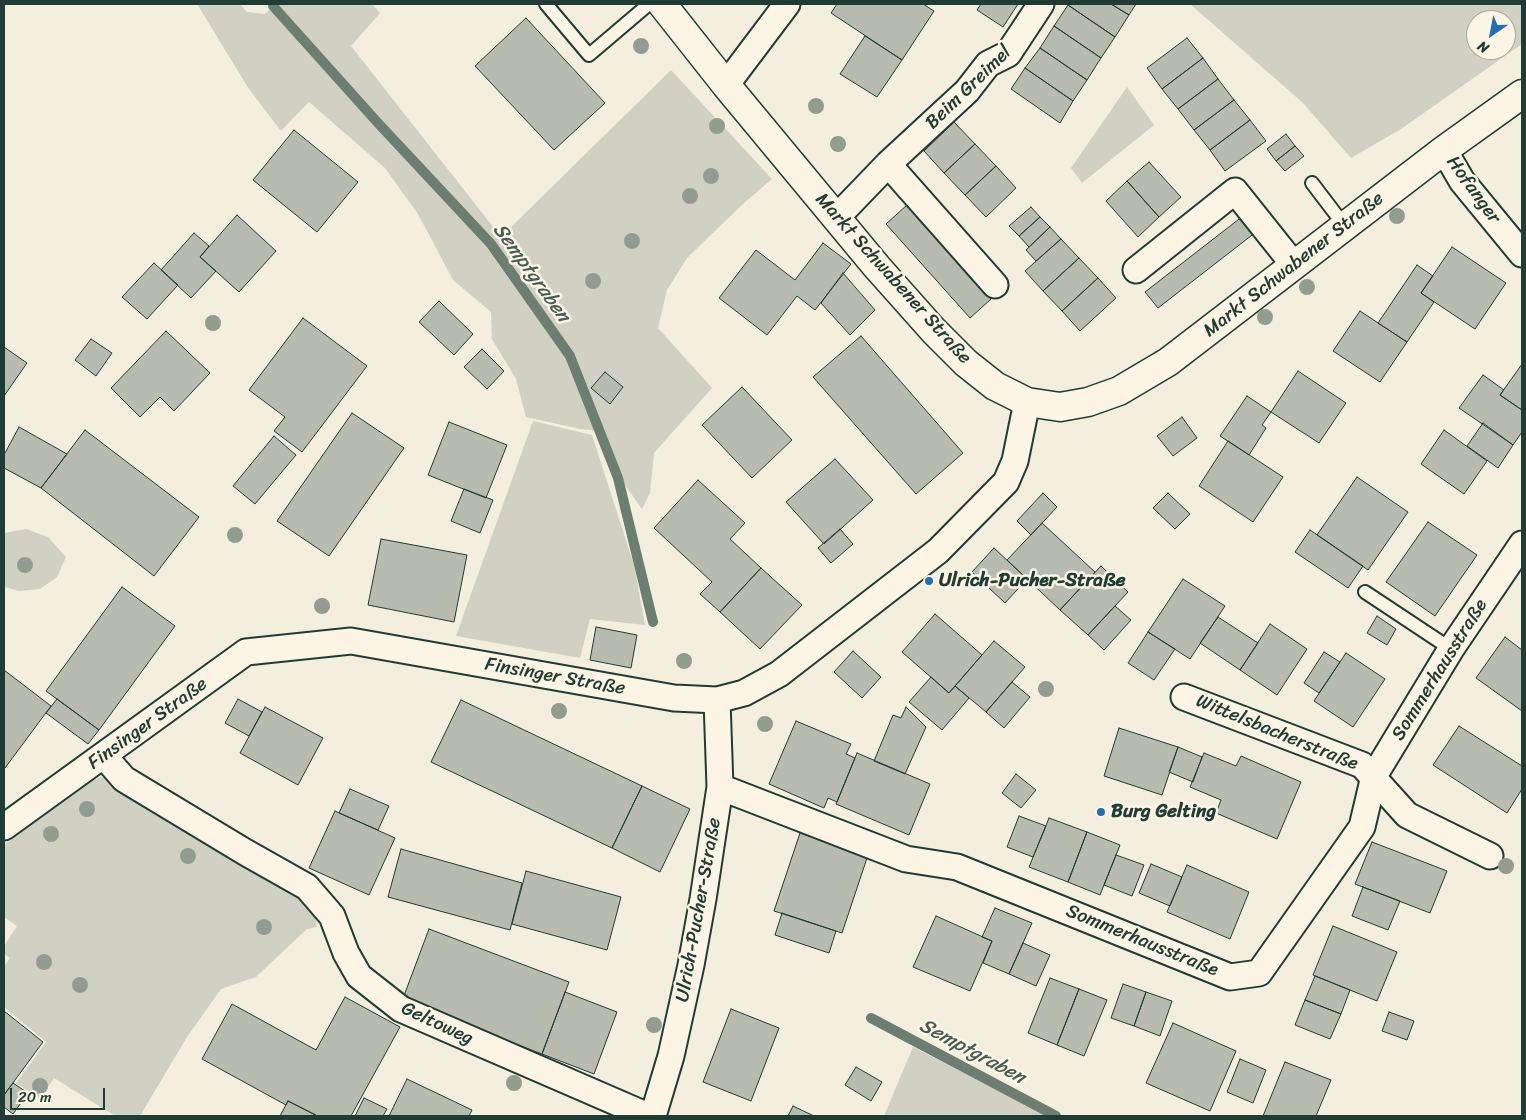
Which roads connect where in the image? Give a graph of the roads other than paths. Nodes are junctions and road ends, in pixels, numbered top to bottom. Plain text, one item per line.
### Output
1 (546, 4) edge
2 (650, 4) edge
3 (662, 4) edge
4 (787, 4) edge
5 (1041, 4) edge
6 (726, 85) junction
7 (1522, 94) edge
8 (1444, 150) junction
9 (888, 164) junction
10 (1312, 183) dead end
11 (837, 217) junction
12 (1344, 225) junction
13 (1522, 254) edge
14 (1294, 265) junction
15 (1136, 270) dead end
16 (995, 284) dead end
17 (1027, 402) junction
18 (1522, 544) edge
19 (1365, 592) dead end
20 (1451, 649) junction
21 (1184, 697) dead end
22 (716, 700) junction
23 (104, 756) junction
24 (1374, 776) junction
25 (720, 787) junction
26 (4, 828) edge
27 (1490, 856) dead end
28 (648, 1116) edge
29 (653, 1116) edge

1 - 2 lane
3 - 6 main road, Markt Schwabener Straße
4 - 6 street
5 - 9 street, Beim Greimel
6 - 11 main road, Markt Schwabener Straße
7 - 8 main road, Markt Schwabener Straße
8 - 12 main road, Markt Schwabener Straße
8 - 13 street, Hofanger
9 - 11 street, Beim Greimel
9 - 16 street
10 - 12 lane
11 - 17 main road, Markt Schwabener Straße
12 - 14 main road, Markt Schwabener Straße
14 - 15 street
14 - 17 main road, Markt Schwabener Straße
17 - 22 street, Finsinger Straße
18 - 20 street, Sommerhausstraße
19 - 20 lane
20 - 24 street, Sommerhausstraße
21 - 24 street, Wittelsbacherstraße
22 - 23 street, Finsinger Straße
22 - 25 street, Ulrich-Pucher-Straße
23 - 26 street, Finsinger Straße
23 - 28 street, Geltoweg
24 - 25 street, Sommerhausstraße
24 - 27 street, Wittelsbacherstraße
25 - 29 street, Ulrich-Pucher-Straße

